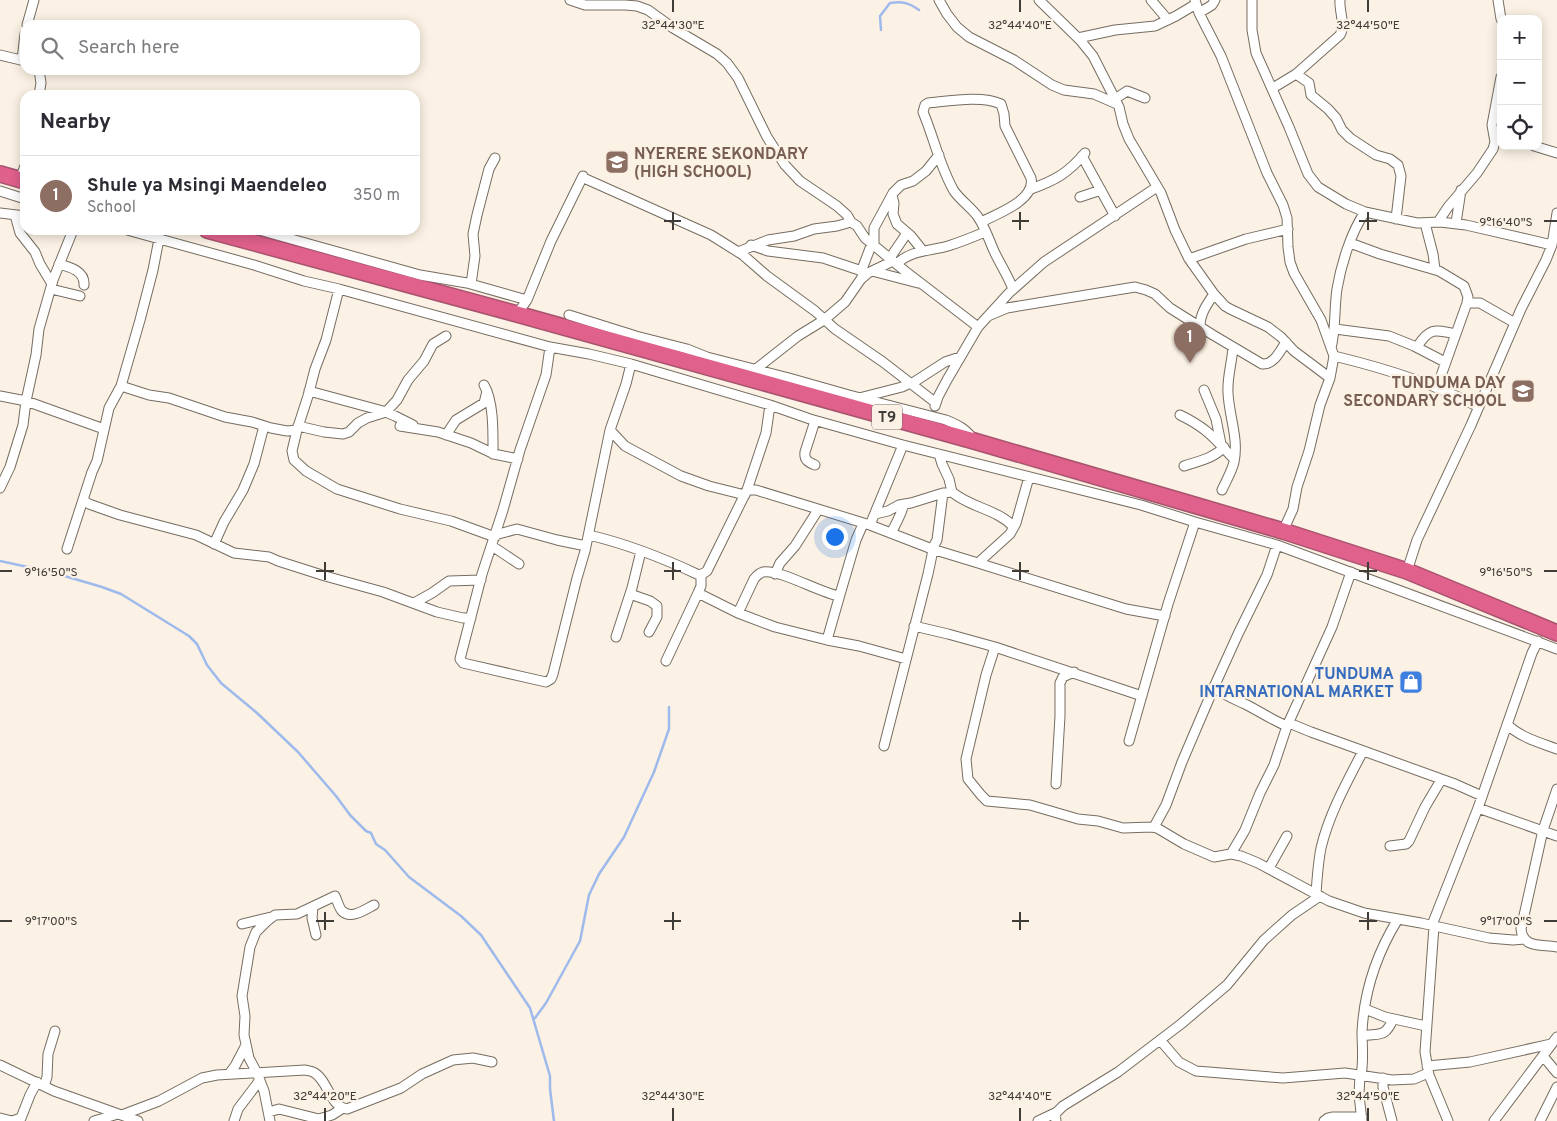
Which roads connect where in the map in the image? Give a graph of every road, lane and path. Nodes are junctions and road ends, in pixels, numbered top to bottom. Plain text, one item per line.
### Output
1 (34, 0) edge
2 (570, 0) edge
3 (939, 0) edge
4 (1039, 0) edge
5 (1151, 0) edge
6 (1216, 0) edge
7 (1252, 0) edge
8 (1340, 0) edge
9 (1498, 0) edge
10 (1195, 2) edge
11 (1200, 13) junction
12 (1500, 15) edge
13 (29, 20) edge
14 (1168, 20) junction
15 (1078, 38) junction
16 (0, 55) edge
17 (20, 59) edge
18 (1296, 74) junction
19 (40, 75) edge
20 (1273, 88) junction
21 (40, 90) edge
22 (1145, 98) dead end
23 (1497, 98) edge
24 (1116, 101) junction
25 (1497, 134) edge
26 (1542, 148) edge
27 (1557, 153) edge
28 (939, 155) junction
29 (495, 158) dead end
30 (20, 172) edge
31 (0, 174) edge
32 (1157, 187) junction
33 (1031, 189) junction
34 (1101, 190) junction
35 (1462, 190) junction
36 (0, 191) edge
37 (892, 195) junction
38 (20, 197) edge
39 (1080, 197) dead end
40 (0, 212) edge
41 (1365, 212) junction
42 (1557, 213) edge
43 (15, 215) junction
44 (20, 216) edge
45 (1115, 216) junction
46 (1396, 219) junction
47 (851, 222) junction
48 (981, 222) junction
49 (1438, 222) junction
50 (897, 223) junction
51 (1425, 223) junction
52 (1456, 223) junction
53 (876, 224) junction
54 (1288, 229) junction
55 (985, 232) junction
56 (20, 233) edge
57 (907, 233) junction
58 (22, 235) edge
59 (70, 235) edge
60 (145, 235) edge
61 (225, 235) edge
62 (277, 235) edge
63 (1555, 235) edge
64 (159, 239) junction
65 (1350, 243) junction
66 (873, 244) junction
67 (751, 245) junction
68 (1552, 245) junction
69 (923, 251) junction
70 (738, 252) junction
71 (1190, 259) junction
72 (893, 261) junction
73 (59, 264) junction
74 (1435, 269) junction
75 (867, 272) junction
76 (920, 283) junction
77 (471, 284) junction
78 (84, 285) dead end
79 (51, 286) junction
80 (339, 289) junction
81 (1013, 289) junction
82 (1214, 294) junction
83 (80, 296) dead end
84 (527, 300) junction
85 (1466, 303) junction
86 (517, 314) junction
87 (569, 315) dead end
88 (988, 316) junction
89 (824, 320) junction
90 (1515, 323) junction
91 (1200, 326) junction
92 (978, 327) junction
93 (1335, 329) junction
94 (1455, 334) junction
95 (446, 336) dead end
96 (1286, 342) junction
97 (550, 347) junction
98 (1234, 347) junction
99 (1417, 347) junction
100 (1332, 352) junction
101 (960, 357) junction
102 (1445, 362) junction
103 (631, 364) junction
104 (756, 369) junction
105 (1330, 378) junction
106 (911, 384) junction
107 (121, 386) junction
108 (1437, 387) junction
109 (1204, 390) dead end
110 (309, 391) junction
111 (0, 396) edge
112 (859, 398) junction
113 (26, 401) junction
114 (936, 403) junction
115 (770, 405) junction
116 (1479, 407) junction
117 (386, 412) junction
118 (1180, 415) dead end
119 (933, 416) junction
120 (815, 421) junction
121 (264, 426) junction
122 (400, 426) dead end
123 (297, 428) junction
124 (416, 428) junction
125 (104, 429) junction
126 (610, 430) junction
127 (446, 435) junction
128 (974, 441) junction
129 (903, 445) junction
130 (1223, 446) junction
131 (493, 454) junction
132 (938, 454) junction
133 (1234, 459) junction
134 (518, 460) junction
135 (815, 465) dead end
136 (1184, 466) dead end
137 (3, 477) edge
138 (1029, 477) junction
139 (0, 488) edge
140 (1222, 490) dead end
141 (746, 493) junction
142 (947, 493) junction
143 (1144, 498) junction
144 (83, 500) junction
145 (1177, 500) junction
146 (904, 504) junction
147 (818, 510) junction
148 (875, 514) junction
149 (1172, 515) junction
150 (1195, 522) junction
151 (867, 525) junction
152 (1014, 527) junction
153 (1283, 531) junction
154 (891, 533) junction
155 (589, 534) junction
156 (495, 536) junction
157 (214, 544) junction
158 (1276, 545) junction
159 (492, 546) junction
160 (586, 546) junction
161 (68, 549) dead end
162 (932, 549) junction
163 (641, 551) junction
164 (978, 563) junction
165 (519, 564) dead end
166 (1407, 571) junction
167 (1351, 572) junction
168 (775, 574) junction
169 (701, 575) junction
170 (481, 580) junction
171 (1429, 590) junction
172 (698, 593) junction
173 (630, 594) junction
174 (839, 596) junction
175 (414, 603) junction
176 (738, 613) junction
177 (1165, 616) junction
178 (471, 618) junction
179 (914, 626) junction
180 (649, 632) dead end
181 (1557, 633) edge
182 (616, 637) dead end
183 (827, 640) junction
184 (1538, 641) junction
185 (995, 647) junction
186 (1557, 649) edge
187 (906, 659) junction
188 (666, 661) dead end
189 (1074, 672) junction
190 (1214, 687) junction
191 (1142, 696) junction
192 (1507, 724) junction
193 (1288, 725) junction
194 (1129, 741) dead end
195 (884, 746) dead end
196 (1557, 749) edge
197 (1363, 751) junction
198 (1441, 780) junction
199 (1056, 784) dead end
200 (1557, 789) edge
201 (1482, 796) junction
202 (1478, 808) junction
203 (1154, 827) junction
204 (1543, 830) junction
205 (1287, 836) dead end
206 (1557, 836) edge
207 (1390, 846) dead end
208 (1231, 854) junction
209 (1269, 868) junction
210 (1318, 895) junction
211 (374, 905) dead end
212 (313, 907) junction
213 (273, 916) junction
214 (1398, 918) junction
215 (242, 924) dead end
216 (1433, 926) junction
217 (316, 934) dead end
218 (1524, 939) junction
219 (1557, 947) edge
220 (1364, 1009) junction
221 (1393, 1019) junction
222 (1426, 1026) junction
223 (55, 1031) dead end
224 (1362, 1036) junction
225 (1160, 1040) junction
226 (1554, 1040) edge
227 (246, 1045) junction
228 (1543, 1056) junction
229 (492, 1062) dead end
230 (0, 1065) edge
231 (1428, 1069) junction
232 (1557, 1073) edge
233 (229, 1074) junction
234 (1360, 1075) junction
235 (258, 1077) junction
236 (1383, 1078) junction
237 (40, 1084) junction
238 (1557, 1087) edge
239 (343, 1108) junction
240 (120, 1115) junction
241 (269, 1117) edge
242 (1056, 1117) edge
243 (1362, 1119) edge
244 (3, 1120) edge
245 (18, 1121) edge
246 (94, 1121) edge
247 (138, 1121) edge
248 (234, 1121) edge
249 (1038, 1121) edge
250 (1324, 1121) edge
251 (1392, 1121) edge
252 (1448, 1121) edge
253 (1494, 1121) edge
254 (1540, 1121) edge

1 - 13 street
2 - 47 street
3 - 24 street
4 - 15 street
5 - 14 street
6 - 11 street
7 - 20 street
8 - 18 street
9 - 12 street
10 - 11 street
10 - 14 street
11 - 54 street
14 - 15 street
15 - 24 street
16 - 17 street
18 - 20 street
18 - 46 street
19 - 21 street
20 - 41 street
22 - 24 street
23 - 25 street
24 - 32 street
25 - 35 street
26 - 27 street
28 - 33 street
28 - 37 street
28 - 48 street
29 - 77 street
30 - 31 highway
32 - 45 street
32 - 71 street
33 - 34 street
33 - 48 street
34 - 39 street
34 - 45 street
35 - 49 street
35 - 52 street
36 - 38 street
37 - 50 street
37 - 53 street
40 - 43 street
41 - 46 street
41 - 65 street
42 - 63 street
43 - 44 street
43 - 56 street
45 - 81 street
46 - 51 street
47 - 66 street
47 - 67 street
48 - 55 street
49 - 51 street
49 - 52 street
50 - 53 street
50 - 57 street
51 - 74 street
52 - 68 street
53 - 66 street
54 - 71 street
54 - 100 street
55 - 69 street
55 - 81 street
57 - 69 street
57 - 72 street
58 - 79 street
59 - 73 street
60 - 64 street
61 - 86 highway, T9
62 - 77 street
63 - 68 street
64 - 80 street
64 - 107 street
65 - 74 street
65 - 93 street
66 - 72 street
66 - 75 street
67 - 70 street
67 - 75 street
68 - 90 street
69 - 72 street
70 - 84 street
70 - 89 street
71 - 82 street
72 - 75 street
72 - 76 street
73 - 78 street
73 - 79 street
74 - 85 street
75 - 76 street
75 - 89 street
76 - 92 street
77 - 84 street
79 - 83 street
79 - 113 street
80 - 97 street
80 - 110 street
81 - 88 street
82 - 91 street
82 - 96 street
84 - 86 street
85 - 90 street
85 - 94 street
86 - 128 highway, T9
87 - 104 street
88 - 91 street
88 - 92 street
89 - 104 street
89 - 106 street
90 - 116 street
91 - 98 street
92 - 101 street
93 - 99 street
93 - 100 street
94 - 99 street
94 - 102 street
95 - 117 street
96 - 98 street
96 - 105 street
97 - 103 street
97 - 134 street
98 - 133 street
99 - 102 street
100 - 105 street
100 - 108 street
101 - 106 street
101 - 114 street
102 - 108 street
103 - 115 street
103 - 126 street
104 - 112 street
105 - 153 street
106 - 112 street
106 - 114 street
107 - 121 street
107 - 125 street
108 - 116 street
109 - 130 street
110 - 117 street
110 - 123 street
111 - 113 street
112 - 119 street
113 - 125 street
113 - 137 street
114 - 119 street
115 - 120 street
115 - 141 street
116 - 166 street
117 - 123 street
117 - 124 street
118 - 130 street
119 - 128 street
120 - 129 street
120 - 135 street
121 - 123 street
121 - 157 street
122 - 124 street
123 - 156 street
124 - 127 street
125 - 144 street
126 - 141 street
126 - 155 street
127 - 131 street
127 - 131 street
128 - 143 highway, T9
129 - 132 street
129 - 148 street
130 - 133 street
130 - 136 street
131 - 134 street
132 - 138 street
132 - 142 street
133 - 140 street
134 - 156 street
137 - 139 street
138 - 143 street
138 - 152 street
141 - 147 street
141 - 169 street
142 - 146 street
142 - 152 street
142 - 162 street
143 - 145 highway, T9
143 - 149 street
144 - 157 street
144 - 161 street
145 - 149 street
145 - 153 highway, T9
146 - 148 street
146 - 154 street
147 - 151 street
147 - 168 street
148 - 151 street
149 - 150 street
150 - 158 street
150 - 177 street
151 - 154 street
151 - 174 street
152 - 164 street
153 - 166 highway, T9
154 - 162 street
155 - 160 street
155 - 163 street
156 - 159 street
156 - 160 street
157 - 175 street
158 - 167 street
158 - 190 street
159 - 165 street
159 - 170 street
160 - 178 street
162 - 164 street
162 - 179 street
163 - 169 street
163 - 173 street
164 - 177 street
166 - 171 highway, T9
167 - 171 street
167 - 193 street
168 - 174 street
168 - 176 street
169 - 172 street
170 - 175 street
170 - 178 street
171 - 181 highway, T9
171 - 184 street
172 - 176 street
172 - 188 street
173 - 180 street
173 - 182 street
174 - 183 street
175 - 178 street
176 - 183 street
177 - 191 street
179 - 185 street
179 - 187 street
183 - 187 street
184 - 186 street
184 - 192 street
185 - 189 street
185 - 203 street
187 - 195 street
189 - 191 street
189 - 199 street
190 - 193 street
190 - 203 street
191 - 194 street
192 - 196 street
192 - 201 street
193 - 197 street
193 - 208 street
197 - 198 street
197 - 210 street
198 - 201 street
198 - 207 street
200 - 204 street
201 - 202 street
202 - 204 street
202 - 216 street
203 - 208 street
204 - 206 street
204 - 218 street
205 - 209 street
208 - 209 street
209 - 210 street
210 - 214 street
210 - 225 street
211 - 212 street
212 - 213 street
212 - 217 street
213 - 215 street
213 - 227 street
214 - 216 street
214 - 220 street
216 - 218 street
216 - 222 street
218 - 219 street
220 - 221 street
220 - 224 street
221 - 222 street
221 - 224 street
222 - 231 street
223 - 237 street
224 - 234 street
225 - 234 street
225 - 242 street
226 - 228 street
226 - 231 street
227 - 233 street
227 - 235 street
228 - 232 street
228 - 253 street
229 - 239 street
230 - 237 street
231 - 236 street
231 - 252 street
233 - 235 street
233 - 240 street
234 - 236 street
234 - 243 street
235 - 239 street
235 - 241 street
235 - 248 street
236 - 251 street
237 - 240 street
237 - 245 street
238 - 254 street
239 - 241 street
240 - 246 street
240 - 247 street
242 - 249 street
243 - 250 street
244 - 245 street

